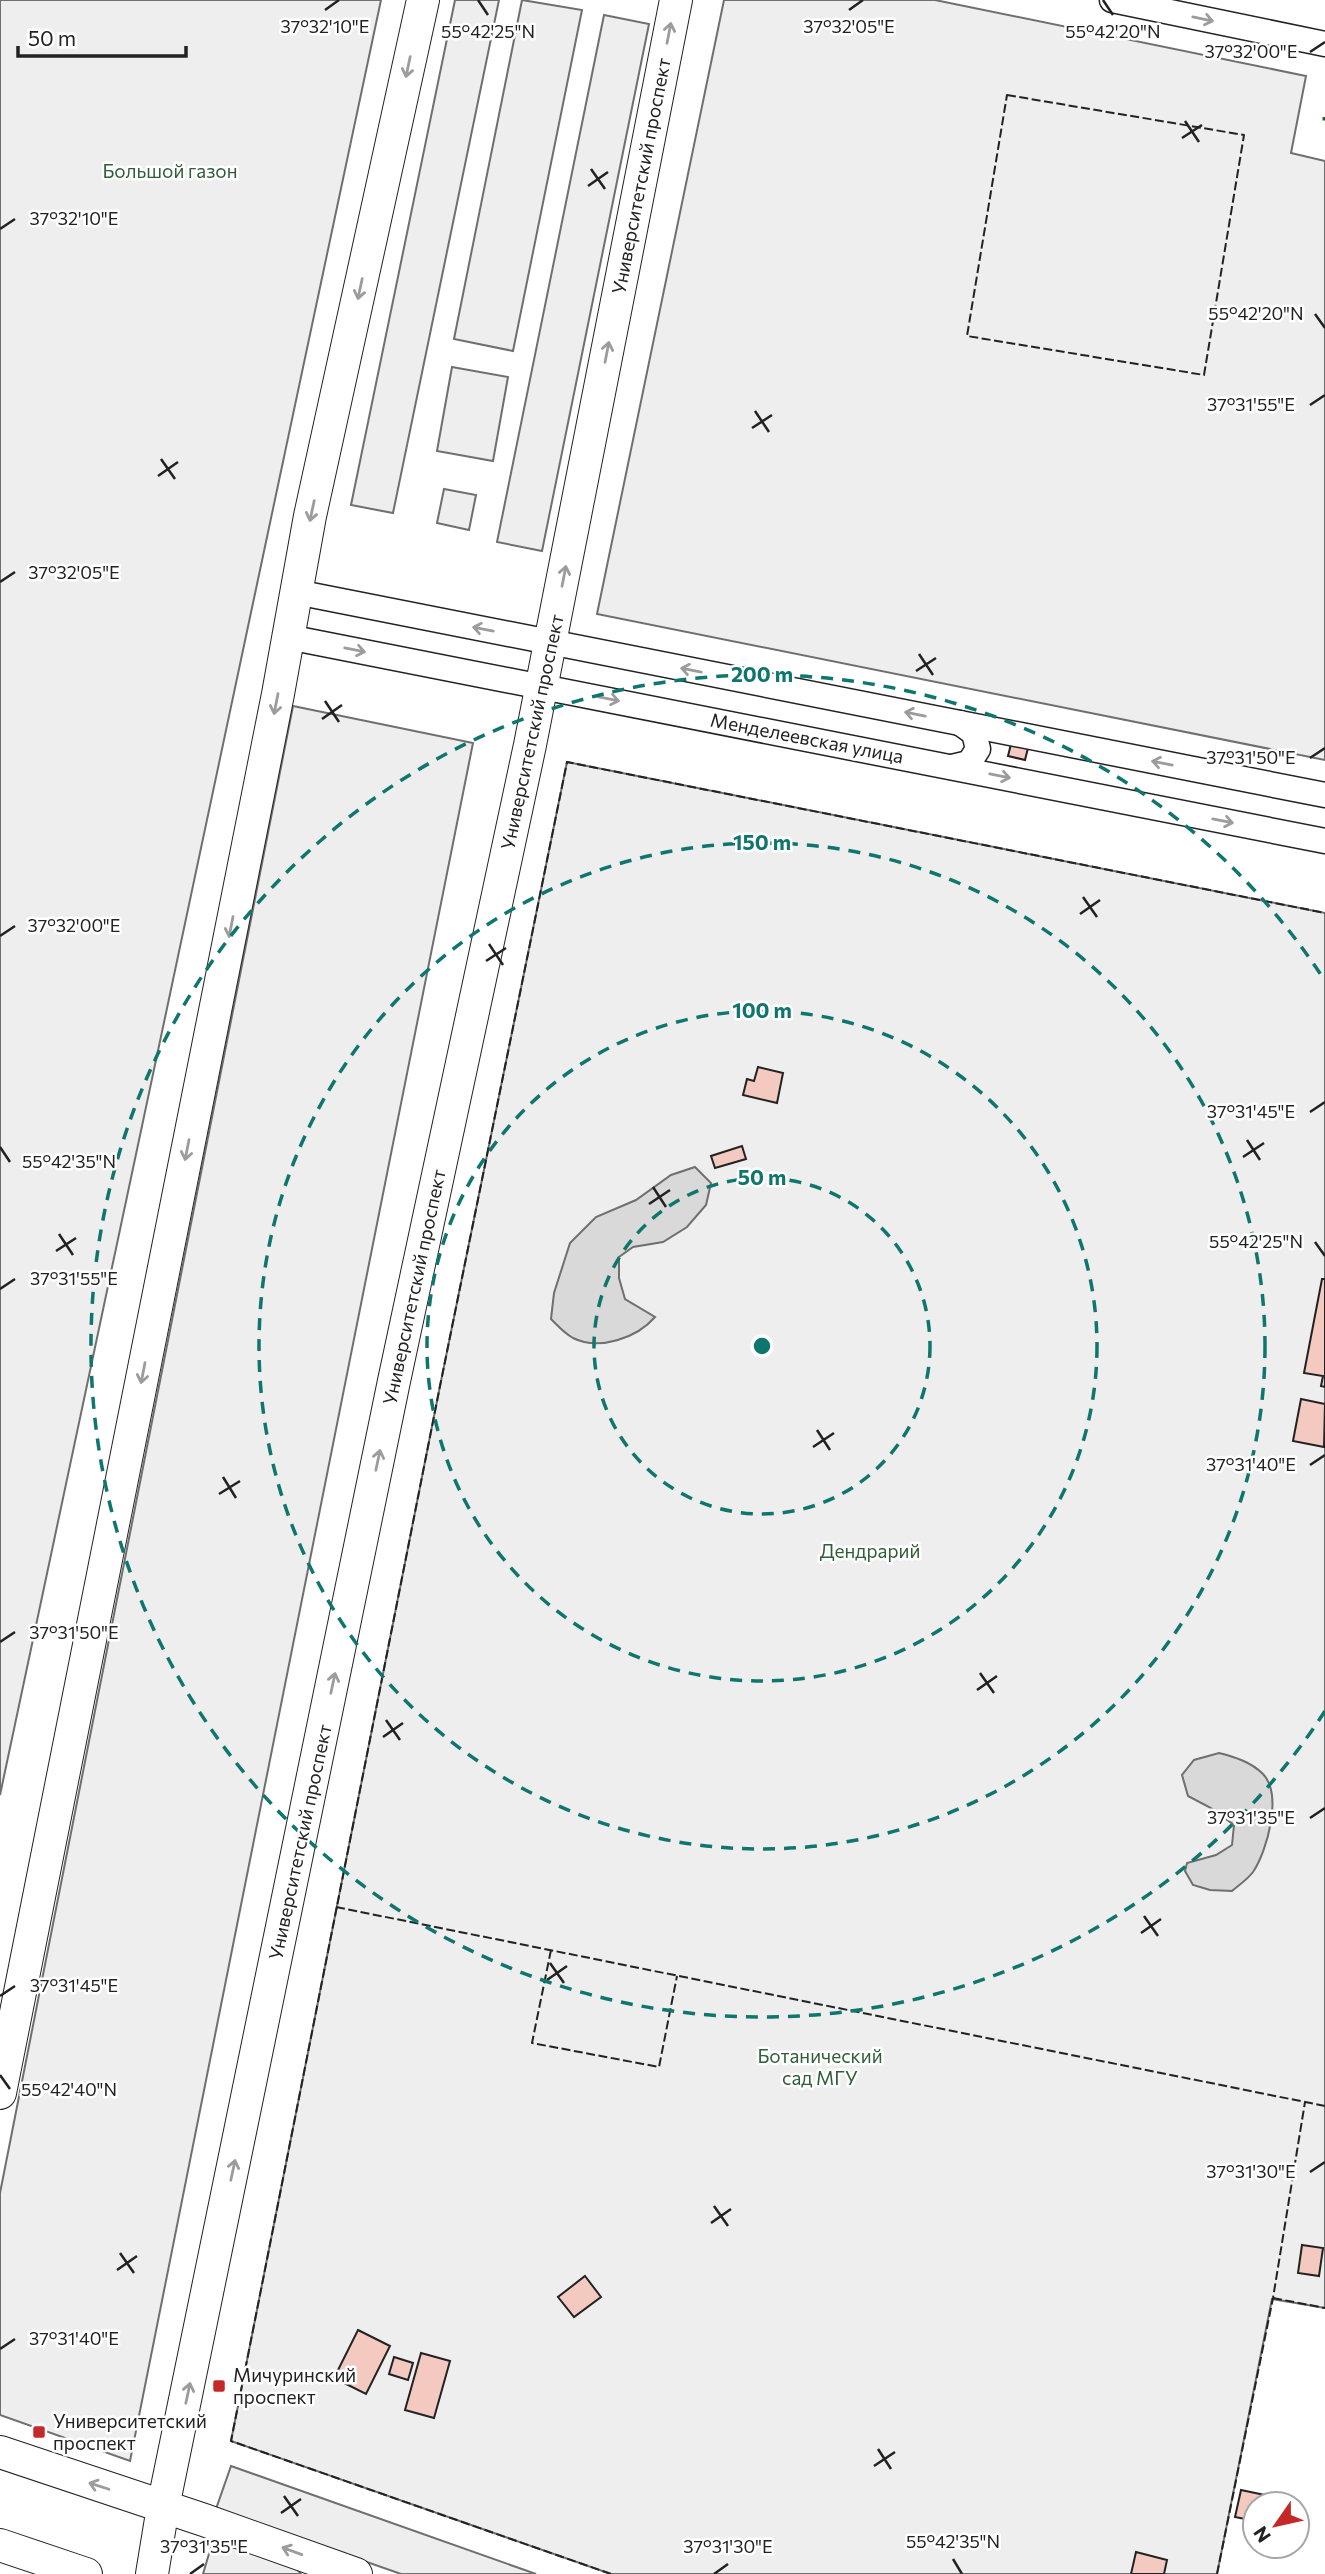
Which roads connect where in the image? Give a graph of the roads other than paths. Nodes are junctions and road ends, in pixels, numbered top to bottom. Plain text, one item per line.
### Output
1 (423, 0) edge
2 (676, 0) edge
3 (1112, 0) edge
4 (1325, 44) edge
5 (296, 592) junction
6 (288, 637) junction
7 (550, 642) junction
8 (542, 685) junction
9 (960, 723) junction
10 (952, 767) junction
11 (1325, 795) edge
12 (1325, 841) edge
13 (0, 2093) edge
14 (0, 2452) edge
15 (163, 2507) junction
16 (0, 2545) edge
17 (343, 2572) edge
18 (86, 2574) edge
19 (152, 2574) edge

1 -> 5 main road
7 -> 2 main road, Университетский проспект
3 -> 4 street
5 - 6 main road
7 -> 5 street
6 -> 8 street, Менделеевская улица
6 -> 13 main road
7 - 8 main road, Университетский проспект
9 -> 7 street
8 -> 10 street, Менделеевская улица
15 -> 8 main road, Университетский проспект
9 - 10 street
11 -> 9 street
10 -> 12 street, Менделеевская улица
15 -> 14 main road
17 -> 15 main road
15 - 19 main road, Университетский проспект
16 - 18 main road

